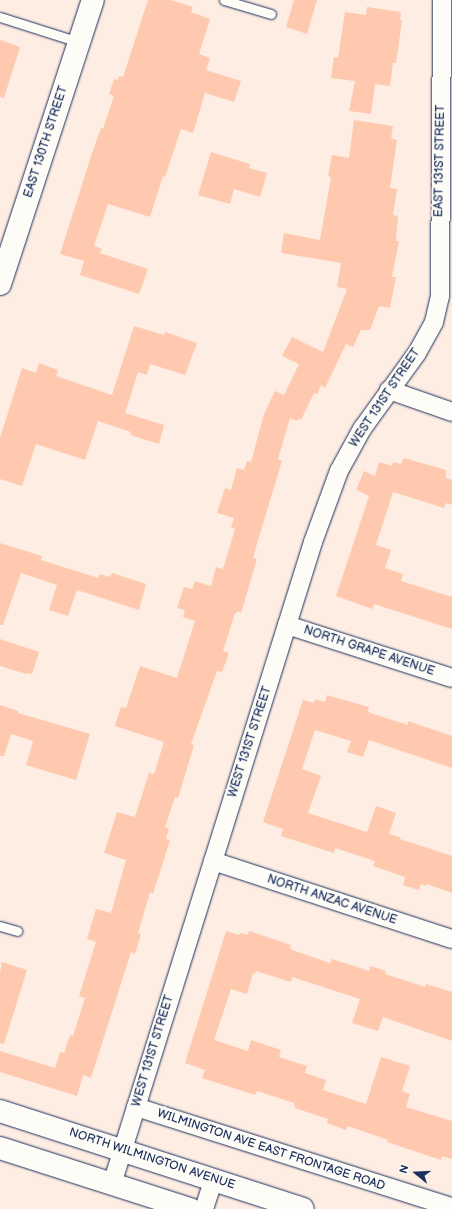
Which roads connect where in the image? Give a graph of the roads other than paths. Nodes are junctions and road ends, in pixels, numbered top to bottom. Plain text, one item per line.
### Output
1 (93, 0) edge
2 (224, 0) edge
3 (442, 0) edge
4 (271, 14) dead end
5 (0, 17) edge
6 (79, 42) junction
7 (0, 284) edge
8 (434, 322) joint
9 (389, 390) junction
10 (452, 412) edge
11 (287, 625) junction
12 (452, 678) edge
13 (212, 861) junction
14 (0, 926) edge
15 (16, 931) dead end
16 (452, 939) edge
17 (136, 1107) junction
18 (0, 1110) edge
19 (0, 1148) edge
20 (122, 1150) junction
21 (214, 1179) junction
22 (112, 1184) junction
23 (452, 1207) edge
24 (190, 1209) edge
25 (204, 1209) edge
26 (303, 1209) edge

1 - 6 main road, EAST 130TH STREET
2 - 4 lane
3 - 8 street, EAST 131ST STREET
5 - 6 lane
6 - 7 main road, EAST 130TH STREET
8 - 9 street, WEST 131ST STREET
9 - 10 street
9 - 11 street, WEST 131ST STREET
11 - 12 street, NORTH GRAPE AVENUE
11 - 13 street, WEST 131ST STREET
13 - 16 street, NORTH ANZAC AVENUE
13 - 17 street, WEST 131ST STREET
14 - 15 lane
17 - 20 street, WEST 131ST STREET
17 - 23 street, WILMINGTON AVE EAST FRONTAGE ROAD
18 - 20 main road, NORTH WILMINGTON AVENUE
19 - 22 main road
20 - 21 main road, NORTH WILMINGTON AVENUE
20 - 22 street, WEST 131ST STREET
21 - 25 street
21 - 26 main road, NORTH WILMINGTON AVENUE
22 - 24 main road

